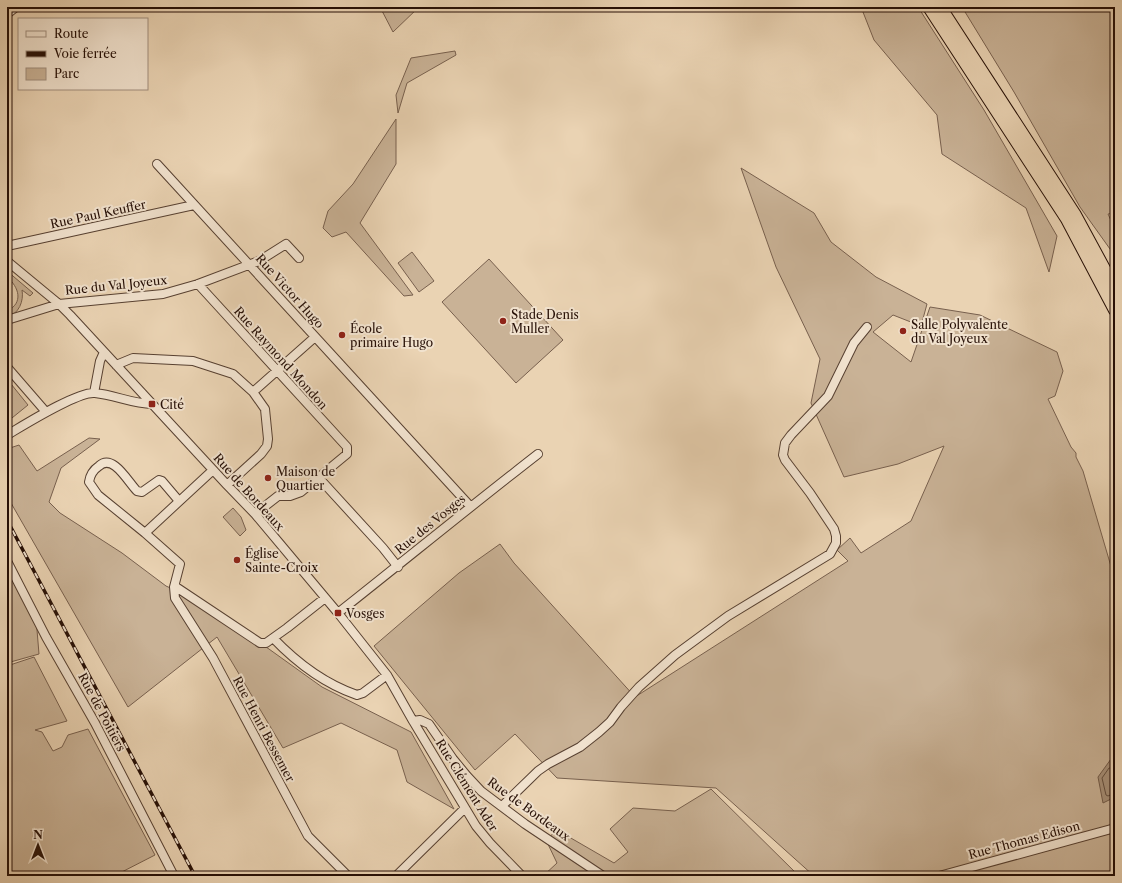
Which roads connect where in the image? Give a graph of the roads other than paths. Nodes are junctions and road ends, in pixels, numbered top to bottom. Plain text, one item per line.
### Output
1 (16, 7) edge
2 (928, 7) edge
3 (940, 7) edge
4 (7, 14) edge
5 (156, 164) dead end
6 (194, 205) junction
7 (7, 246) edge
8 (299, 258) dead end
9 (7, 261) edge
10 (249, 264) junction
11 (198, 284) junction
12 (1115, 289) edge
13 (59, 304) junction
14 (1115, 310) edge
15 (7, 320) edge
16 (867, 327) dead end
17 (315, 336) junction
18 (104, 352) junction
19 (116, 365) junction
20 (7, 367) edge
21 (277, 371) junction
22 (94, 392) junction
23 (253, 392) junction
24 (152, 404) junction
25 (46, 412) junction
26 (7, 435) edge
27 (538, 454) dead end
28 (213, 470) junction
29 (319, 478) junction
30 (227, 485) junction
31 (180, 501) junction
32 (470, 506) junction
33 (255, 514) junction
34 (145, 533) junction
35 (7, 561) edge
36 (398, 567) junction
37 (174, 585) junction
38 (325, 598) junction
39 (338, 613) junction
40 (273, 638) junction
41 (387, 675) junction
42 (413, 721) junction
43 (502, 806) junction
44 (465, 808) junction
45 (1115, 828) edge
46 (174, 876) edge
47 (348, 876) edge
48 (396, 876) edge
49 (522, 876) edge
50 (603, 876) edge
51 (939, 876) edge

1 - 4 street
2 - 14 highway
3 - 12 highway
5 - 6 street, Rue Victor Hugo
6 - 7 street, Rue Paul Keuffer
6 - 10 street, Rue Victor Hugo
8 - 10 street, Rue du Val Joyeux
9 - 13 street, Rue de Bordeaux
10 - 11 street, Rue du Val Joyeux
10 - 17 street, Rue Victor Hugo
11 - 13 street, Rue du Val Joyeux
11 - 21 street, Rue Raymond Mondon
13 - 15 street, Rue du Val Joyeux
13 - 18 street, Rue de Bordeaux
16 - 43 street
17 - 21 street
17 - 32 street, Rue Victor Hugo
18 - 19 street, Rue de Bordeaux
18 - 22 street
19 - 23 street
19 - 24 street, Rue de Bordeaux
20 - 25 street
21 - 23 street
21 - 29 street, Rue Raymond Mondon
22 - 24 street
22 - 25 street
23 - 30 street
24 - 28 street, Rue de Bordeaux
25 - 26 street
27 - 32 street, Rue des Vosges
28 - 30 street, Rue de Bordeaux
28 - 31 street
29 - 33 street
29 - 36 street
30 - 33 street, Rue de Bordeaux
31 - 34 street
31 - 34 street
32 - 36 street, Rue des Vosges
33 - 38 street, Rue de Bordeaux
34 - 37 street
35 - 46 street, Rue de Poitiers
36 - 39 street, Rue des Vosges
37 - 40 street
37 - 47 street, Rue Henri Bessemer
38 - 39 street, Rue de Bordeaux
38 - 40 street
39 - 41 street, Rue de Bordeaux
40 - 41 street
41 - 42 street, Rue de Bordeaux
42 - 43 street, Rue de Bordeaux
42 - 44 street, Rue Clément Ader
43 - 50 street, Rue de Bordeaux
44 - 48 street
44 - 49 street, Rue Clément Ader
45 - 51 street, Rue Thomas Edison

